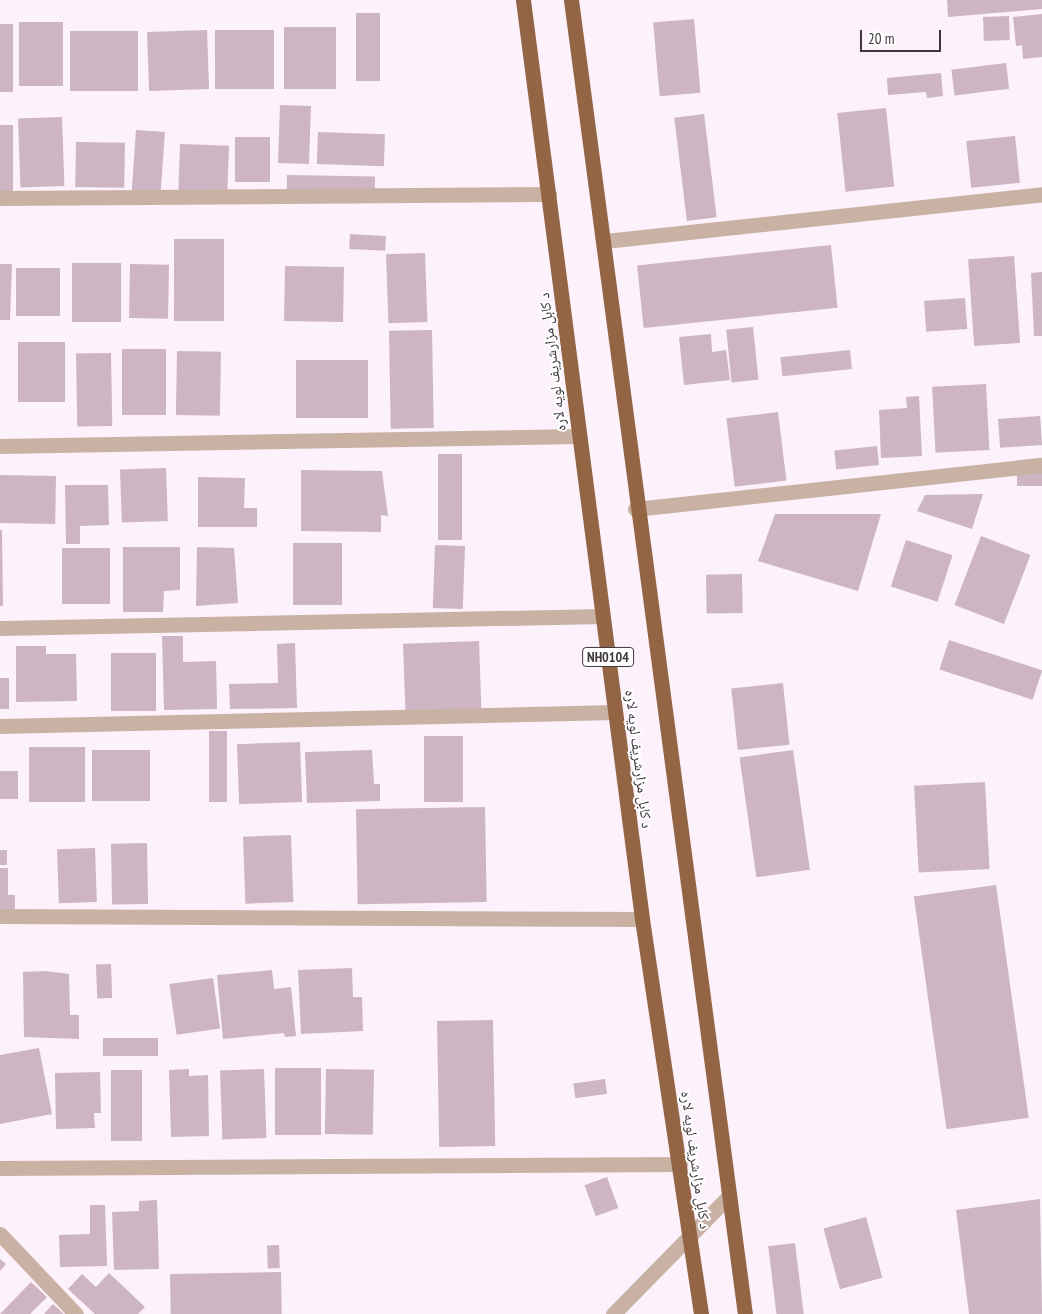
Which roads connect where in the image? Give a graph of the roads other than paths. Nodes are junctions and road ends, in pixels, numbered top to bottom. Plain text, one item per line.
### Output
1 (523, 0) edge
2 (571, 0) edge
3 (549, 194) junction
4 (1042, 194) edge
5 (0, 198) edge
6 (605, 241) junction
7 (579, 436) junction
8 (0, 446) edge
9 (1042, 465) edge
10 (635, 509) junction
11 (603, 616) junction
12 (0, 628) edge
13 (615, 712) junction
14 (0, 726) edge
15 (0, 916) edge
16 (642, 919) junction
17 (680, 1164) junction
18 (0, 1168) edge
19 (728, 1197) junction
20 (0, 1234) edge
21 (688, 1236) junction
22 (699, 1313) edge
23 (76, 1314) edge
24 (613, 1314) edge
25 (745, 1314) edge

1 - 3 highway, د کابل مزارشریف لویه لاره / NH0104
2 - 6 highway, د کابل مزارشریف لویه لاره / NH0104
3 - 5 street
3 - 7 highway, د کابل مزارشریف لویه لاره / NH0104
4 - 6 street
6 - 10 highway, د کابل مزارشریف لویه لاره / NH0104
7 - 8 street
7 - 11 highway, د کابل مزارشریف لویه لاره / NH0104
9 - 10 street
10 - 19 highway, د کابل مزارشریف لویه لاره / NH0104
11 - 12 street
11 - 13 highway, د کابل مزارشریف لویه لاره / NH0104
13 - 14 street
13 - 16 highway, د کابل مزارشریف لویه لاره / NH0104
15 - 16 street
16 - 17 highway, د کابل مزارشریف لویه لاره / NH0104
17 - 18 street
17 - 21 highway, د کابل مزارشریف لویه لاره / NH0104
19 - 21 street
19 - 25 highway, د کابل مزارشریف لویه لاره / NH0104
20 - 23 street
21 - 22 highway, د کابل مزارشریف لویه لاره / NH0104
21 - 24 street

